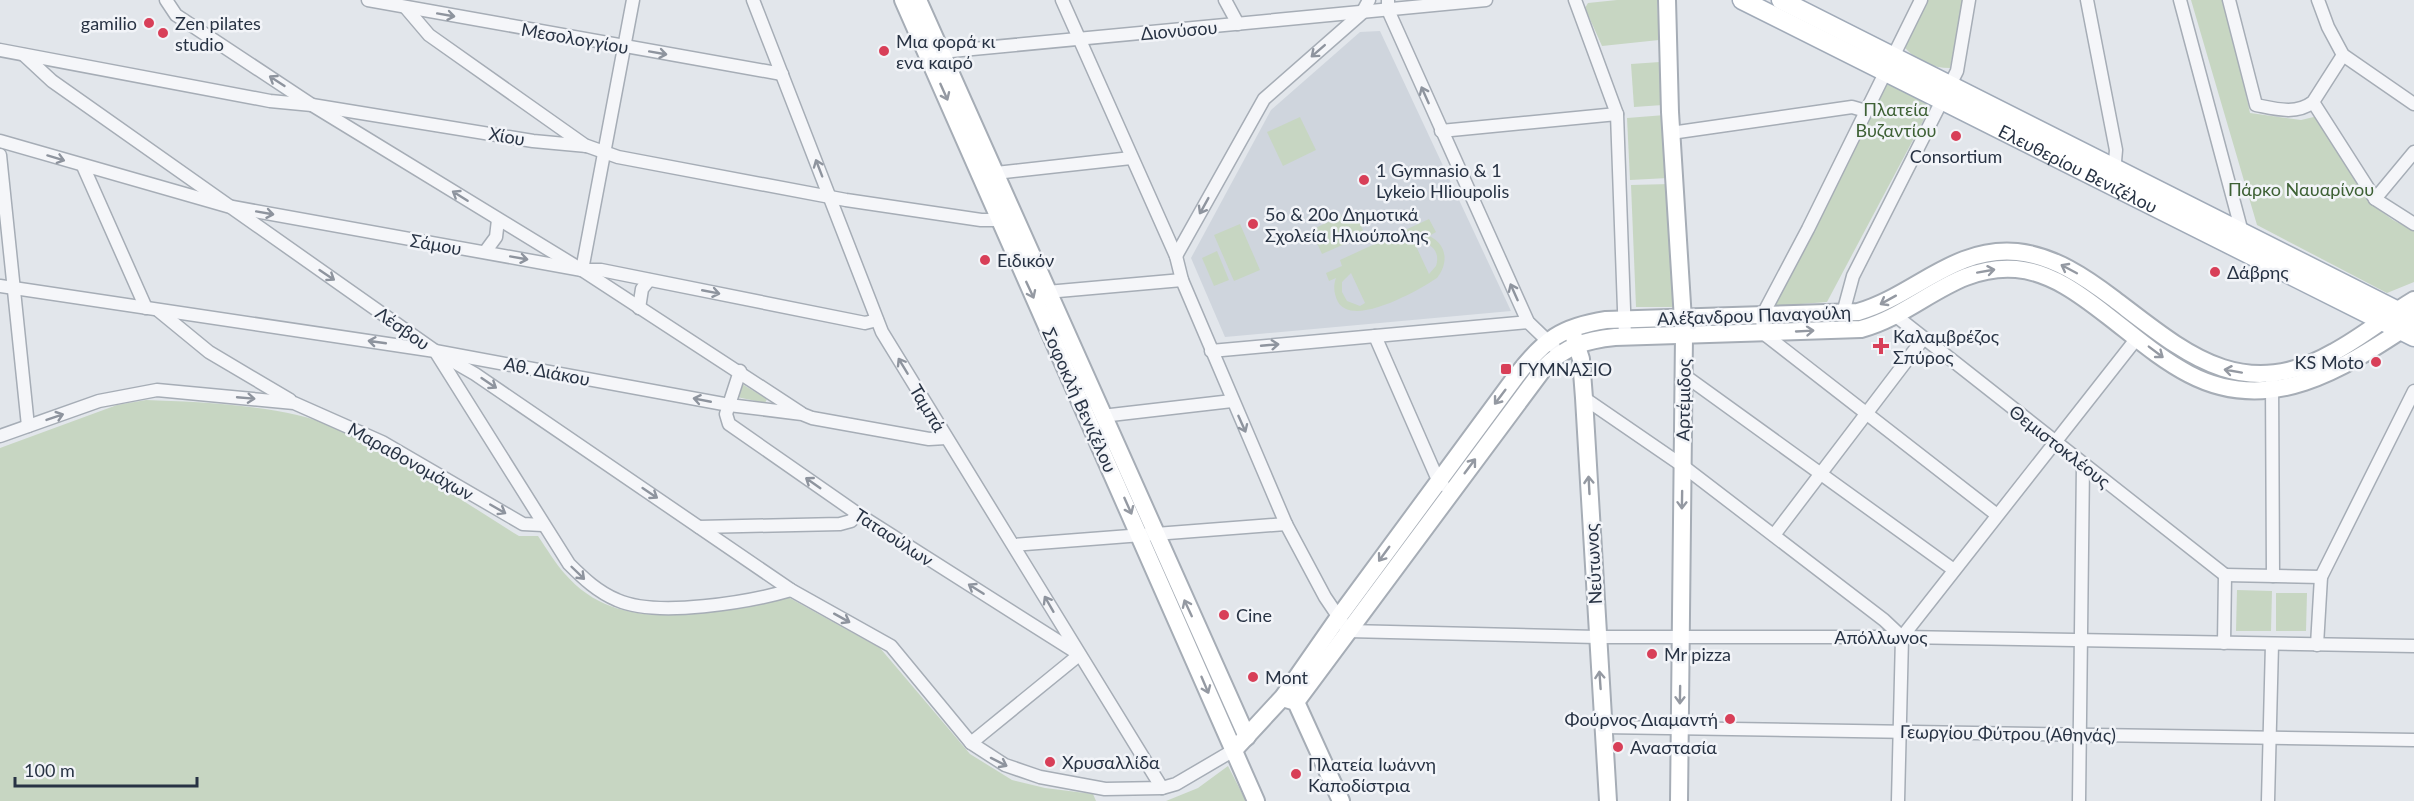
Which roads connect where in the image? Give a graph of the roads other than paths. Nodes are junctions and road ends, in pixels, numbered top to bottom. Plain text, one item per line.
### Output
1 (152, 0) edge
2 (368, 0) edge
3 (633, 0) edge
4 (753, 0) edge
5 (903, 0) edge
6 (918, 0) edge
7 (1062, 0) edge
8 (1225, 0) edge
9 (1369, 0) edge
10 (1486, 0) edge
11 (1575, 0) edge
12 (1668, 0) edge
13 (1742, 0) edge
14 (1781, 0) edge
15 (1921, 0) edge
16 (1970, 0) edge
17 (2087, 0) edge
18 (2180, 0) edge
19 (2229, 0) edge
20 (2318, 0) edge
21 (166, 1) edge
22 (1413, 4) edge
23 (1388, 5) edge
24 (406, 8) junction
25 (1362, 13) junction
26 (1238, 24) junction
27 (1079, 39) junction
28 (624, 46) junction
29 (0, 50) edge
30 (941, 52) junction
31 (24, 55) junction
32 (2343, 55) junction
33 (1890, 64) junction
34 (782, 74) junction
35 (1946, 92) junction
36 (2313, 102) junction
37 (2414, 104) edge
38 (312, 105) junction
39 (1866, 111) junction
40 (1617, 114) junction
41 (1441, 131) junction
42 (1671, 133) junction
43 (0, 141) edge
44 (587, 146) junction
45 (603, 152) junction
46 (2414, 152) edge
47 (0, 154) edge
48 (1131, 158) junction
49 (83, 166) junction
50 (987, 174) junction
51 (2113, 176) junction
52 (830, 196) junction
53 (2375, 199) junction
54 (227, 207) junction
55 (1004, 216) junction
56 (498, 220) junction
57 (2414, 224) edge
58 (2241, 241) junction
59 (485, 252) junction
60 (1176, 256) junction
61 (582, 270) junction
62 (649, 280) junction
63 (1182, 280) junction
64 (6, 287) edge
65 (1047, 292) junction
66 (2414, 300) edge
67 (639, 308) junction
68 (152, 309) junction
69 (1843, 312) junction
70 (1762, 316) junction
71 (1896, 316) junction
72 (2390, 316) junction
73 (1684, 319) junction
74 (877, 320) junction
75 (1528, 322) junction
76 (2411, 327) edge
77 (1570, 328) junction
78 (1624, 328) junction
79 (1763, 333) junction
80 (1375, 336) junction
81 (1684, 336) junction
82 (2136, 338) junction
83 (1923, 339) junction
84 (1546, 341) junction
85 (1576, 344) junction
86 (435, 351) junction
87 (1211, 351) junction
88 (1556, 356) junction
89 (740, 371) junction
90 (2272, 372) junction
91 (1684, 375) junction
92 (2272, 390) junction
93 (2414, 391) edge
94 (1584, 399) junction
95 (1232, 401) junction
96 (294, 403) junction
97 (729, 405) junction
98 (1866, 412) junction
99 (802, 414) junction
100 (1102, 416) junction
101 (28, 426) junction
102 (0, 436) edge
103 (946, 438) junction
104 (2054, 441) junction
105 (2083, 464) junction
106 (1683, 466) junction
107 (1821, 472) junction
108 (1444, 486) junction
109 (858, 514) junction
110 (1997, 515) junction
111 (1286, 524) junction
112 (543, 525) junction
113 (699, 526) junction
114 (1148, 535) junction
115 (1774, 535) junction
116 (1014, 545) junction
117 (1953, 570) junction
118 (2225, 575) junction
119 (2273, 576) junction
120 (2321, 577) junction
121 (791, 590) junction
122 (1338, 618) junction
123 (1348, 631) junction
124 (1597, 637) junction
125 (1681, 637) junction
126 (1902, 637) junction
127 (2081, 641) junction
128 (2224, 643) junction
129 (2272, 644) junction
130 (2317, 645) junction
131 (2414, 646) edge
132 (1079, 654) junction
133 (1289, 700) junction
134 (1603, 727) junction
135 (1680, 728) junction
136 (1900, 732) junction
137 (2079, 735) junction
138 (1247, 737) junction
139 (2270, 738) junction
140 (2414, 740) edge
141 (971, 743) junction
142 (1234, 750) junction
143 (1162, 788) junction
144 (1256, 801) edge
145 (1341, 801) edge
146 (1608, 801) edge
147 (1679, 801) edge
148 (1898, 801) edge
149 (2079, 801) edge
150 (2268, 801) edge

1 - 21 street
2 - 24 street, Μεσολογγίου
3 - 28 street
4 - 34 street, Ταμπά
5 -> 50 street, Σοφοκλή Βενιζέλου
6 - 30 street, Σοφοκλή Βενιζέλου
7 - 27 street
8 - 26 street
9 - 25 street
10 - 22 street, Διονύσου
11 - 40 street
12 - 42 street, Αρτέμιδος
13 - 33 main road, Ελευθερίου Βενιζέλου
14 - 33 main road, Ελευθερίου Βενιζέλου
15 - 33 street
16 - 35 street
17 - 51 street
18 - 58 street
19 - 36 street
20 - 32 street
38 -> 21 street
22 - 23 street, Διονύσου
23 - 25 street, Διονύσου
41 -> 23 street
24 -> 28 street, Μεσολογγίου
24 - 44 street
25 - 26 street, Διονύσου
25 -> 60 street
26 - 27 street, Διονύσου
27 - 30 street, Διονύσου
27 - 48 street
28 -> 34 street, Μεσολογγίου
28 - 45 street
29 - 31 street, Χίου
30 - 50 street, Σοφοκλή Βενιζέλου
31 - 38 street, Χίου
31 - 54 street, Λέσβου
32 - 36 street
32 - 37 street
33 - 35 main road, Ελευθερίου Βενιζέλου
33 - 39 street
52 -> 34 street, Ταμπά
35 - 51 main road, Ελευθερίου Βενιζέλου
35 - 69 street
36 - 53 street
38 - 44 street, Χίου
56 -> 38 street
39 - 42 street
39 - 70 street
40 - 41 street
40 - 78 street
75 -> 41 street
42 - 73 street, Αρτέμιδος
43 -> 49 street, Σάμου
44 - 45 street, Χίου
45 - 52 street, Χίου
45 - 61 street
46 - 53 street
47 - 64 street
48 - 50 street
48 - 60 street
49 - 54 street, Σάμου
49 - 68 street
50 - 55 street, Σοφοκλή Βενιζέλου
51 - 58 main road, Ελευθερίου Βενιζέλου
52 - 55 street, Χίου
52 - 74 street, Ταμπά
53 - 57 street
54 -> 59 street, Σάμου
54 -> 86 street, Λέσβου
55 - 65 street, Σοφοκλή Βενιζέλου
55 -> 114 street, Σοφοκλή Βενιζέλου
56 - 59 street
56 - 61 street
58 - 72 main road, Ελευθερίου Βενιζέλου
59 -> 61 street, Σάμου
60 - 63 street
61 - 62 street, Σάμου
61 - 67 street
62 - 67 street
62 -> 74 street, Σάμου
63 - 65 street
63 - 87 street
64 - 68 street, Αθ. Διάκου
64 - 101 street
65 - 100 street, Σοφοκλή Βενιζέλου
66 - 72 street, Αλέξανδρου Παναγούλη
67 - 89 street
86 -> 68 street, Αθ. Διάκου
68 - 96 street
69 - 70 street, Αλέξανδρου Παναγούλη
90 -> 69 street, Αλέξανδρου Παναγούλη
70 - 73 street, Αλέξανδρου Παναγούλη
70 - 79 street
79 -> 71 street, Αλέξανδρου Παναγούλη
71 -> 82 street, Αλέξανδρου Παναγούλη
71 - 83 street, Θεμιστοκλέους
72 - 76 main road, Ελευθερίου Βενιζέλου
72 - 90 street, Αλέξανδρου Παναγούλη
73 - 78 street, Αλέξανδρου Παναγούλη
73 - 81 street, Αρτέμιδος
103 -> 74 street, Ταμπά
75 - 80 street
75 - 84 street
76 - 92 street, Αλέξανδρου Παναγούλη
77 - 78 street, Αλέξανδρου Παναγούλη
77 - 84 street, Αλέξανδρου Παναγούλη
77 - 85 street, Νεύτωνος
78 - 81 street, Αλέξανδρου Παναγούλη
78 - 85 street, Αλέξανδρου Παναγούλη
79 - 81 street, Αλέξανδρου Παναγούλη
79 - 98 street
87 -> 80 street
80 - 108 street
81 - 91 street, Αρτέμιδος
82 -> 92 street, Αλέξανδρου Παναγούλη
82 - 104 street
83 - 98 street
83 - 104 street, Θεμιστοκλέους
84 - 88 street
84 -> 108 street, Αλέξανδρου Παναγούλη
85 - 88 street, Αλέξανδρου Παναγούλη
85 - 94 street, Νεύτωνος
97 -> 86 street, Αθ. Διάκου
86 - 112 street
86 -> 113 street, Λέσβου
87 - 95 street
108 -> 88 street, Αλέξανδρου Παναγούλη
89 - 97 street
89 - 99 street
90 - 92 street
91 - 106 street, Αρτέμιδος
91 - 107 street
92 - 119 street
93 - 120 street
94 - 106 street
124 -> 94 street, Νεύτωνος
95 - 100 street
95 -> 111 street
101 -> 96 street, Μαραθονομάχων
96 -> 112 street, Μαραθονομάχων
97 - 99 street, Αθ. Διάκου
109 -> 97 street, Ταταούλων
98 - 107 street
98 - 110 street
99 - 103 street, Αθ. Διάκου
100 - 114 street, Σοφοκλή Βενιζέλου
101 - 102 street, Μαραθονομάχων
103 - 116 street, Ταμπά
104 - 105 street, Θεμιστοκλέους
104 - 110 street
105 - 118 street, Θεμιστοκλέους
105 - 127 street
106 - 115 street
106 -> 125 street, Αρτέμιδος
107 - 115 street
107 - 117 street
108 -> 122 street, Αλέξανδρου Παναγούλη
108 - 123 street, Αλέξανδρου Παναγούλη
109 - 113 street
132 -> 109 street, Ταταούλων
110 - 117 street
111 - 114 street
111 - 122 street
112 -> 121 street
113 - 121 street, Λέσβου
114 - 116 street
138 -> 114 street, Σοφοκλή Βενιζέλου
114 -> 142 street, Σοφοκλή Βενιζέλου
115 - 126 street
132 -> 116 street, Ταμπά
117 - 126 street
118 - 119 street
118 - 128 street
119 - 120 street
120 - 130 street
121 -> 141 street, Λέσβου
122 - 123 street
122 - 133 street, Αλέξανδρου Παναγούλη
123 - 124 street, Απόλλωνος
123 - 133 street, Αλέξανδρου Παναγούλη
124 - 125 street, Απόλλωνος
134 -> 124 street, Νεύτωνος
125 - 126 street, Απόλλωνος
125 -> 135 street, Αρτέμιδος
126 - 127 street, Απόλλωνος
126 - 136 street
127 - 128 street, Απόλλωνος
127 - 137 street
128 - 129 street, Απόλλωνος
129 - 130 street, Απόλλωνος
129 - 139 street
130 - 131 street, Απόλλωνος
132 - 141 street
132 - 143 street, Ταμπά
133 - 138 street, Αλέξανδρου Παναγούλη
133 - 145 street
134 - 135 street, Γεωργίου Φύτρου (Αθηνάς)
134 - 146 street, Νεύτωνος
135 - 136 street, Γεωργίου Φύτρου (Αθηνάς)
135 - 147 street, Αρτέμιδος
136 - 137 street, Γεωργίου Φύτρου (Αθηνάς)
136 - 148 street
137 - 139 street, Γεωργίου Φύτρου (Αθηνάς)
137 - 149 street
138 - 142 street, Αλέξανδρου Παναγούλη
139 - 140 street, Γεωργίου Φύτρου (Αθηνάς)
139 - 150 street
141 -> 143 street, Λέσβου
142 - 143 street
142 - 144 street, Σοφοκλή Βενιζέλου

